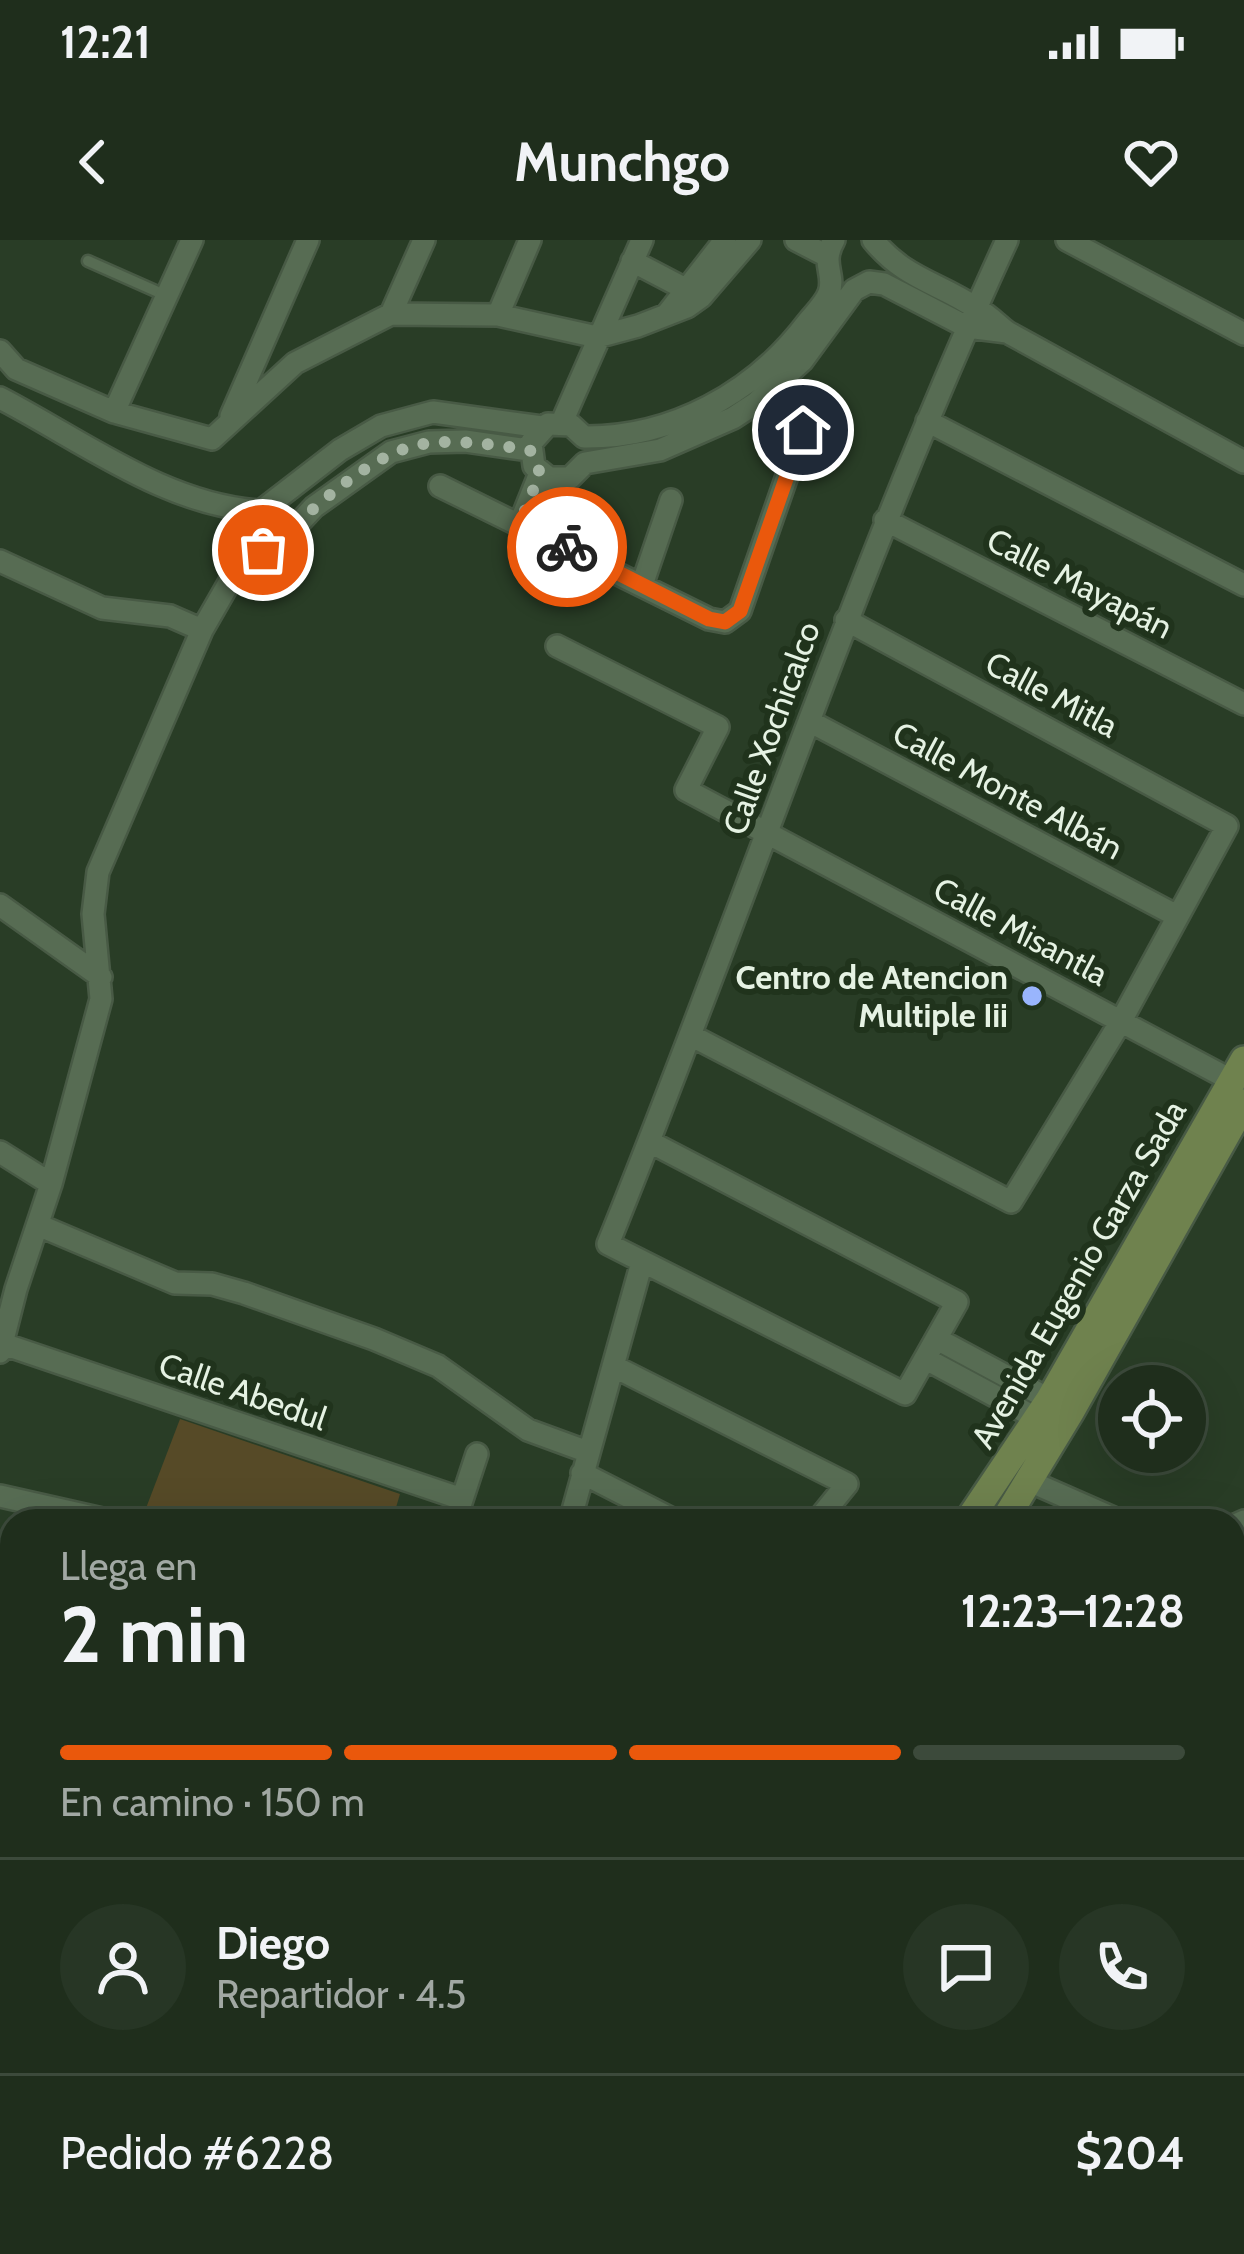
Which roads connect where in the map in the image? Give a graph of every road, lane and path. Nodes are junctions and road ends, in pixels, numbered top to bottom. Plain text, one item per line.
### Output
1 (192, 240) edge
2 (308, 240) edge
3 (424, 240) edge
4 (530, 240) edge
5 (725, 240) edge
6 (750, 240) edge
7 (796, 240) edge
8 (1006, 240) edge
9 (1067, 240) edge
10 (878, 246) edge
11 (637, 250) edge
12 (829, 254) edge
13 (88, 261) dead end
14 (865, 283) junction
15 (693, 292) junction
16 (167, 296) junction
17 (391, 314) junction
18 (498, 315) junction
19 (972, 317) junction
20 (1244, 334) edge
21 (263, 337) junction
22 (597, 337) junction
23 (0, 351) edge
24 (296, 363) junction
25 (0, 398) edge
26 (114, 412) junction
27 (928, 421) junction
28 (228, 422) junction
29 (552, 425) junction
30 (803, 430) dead end
31 (584, 436) junction
32 (530, 450) junction
33 (1244, 462) edge
34 (585, 464) junction
35 (550, 476) junction
36 (440, 486) dead end
37 (671, 500) dead end
38 (261, 511) junction
39 (885, 520) junction
40 (528, 527) junction
41 (286, 537) junction
42 (0, 561) edge
43 (241, 562) junction
44 (642, 585) junction
45 (1244, 585) edge
46 (847, 620) junction
47 (202, 630) junction
48 (557, 646) dead end
49 (1244, 704) edge
50 (809, 721) junction
51 (767, 834) junction
52 (0, 905) edge
53 (1177, 916) junction
54 (100, 977) junction
55 (1120, 1021) junction
56 (692, 1036) junction
57 (1240, 1096) edge
58 (650, 1142) junction
59 (0, 1152) edge
60 (51, 1184) junction
61 (38, 1225) junction
62 (643, 1262) junction
63 (1, 1348) edge
64 (932, 1349) junction
65 (613, 1366) junction
66 (1054, 1415) junction
67 (477, 1454) dead end
68 (585, 1462) junction
69 (1029, 1481) junction
70 (0, 1496) edge
71 (58, 1509) edge
72 (455, 1509) edge
73 (458, 1509) edge
74 (573, 1509) edge
75 (657, 1509) edge
76 (827, 1509) edge
77 (978, 1509) edge
78 (1012, 1509) edge
79 (1093, 1509) edge

1 - 16 street
2 - 21 street
3 - 17 street
4 - 18 street
5 - 15 street
6 - 15 street
7 - 12 street
8 - 19 street, Calle Xochicalco
9 - 20 street
10 - 14 street
10 - 19 street
11 - 15 street
11 - 22 street
12 - 14 street
12 - 31 street
13 - 16 lane
14 - 19 street
14 - 34 street
15 - 22 street
16 - 26 street
17 - 18 street
17 - 24 street
18 - 22 street
19 - 27 street, Calle Xochicalco
19 - 33 street
21 - 24 street
21 - 28 street
22 - 29 street
23 - 26 street
24 - 28 street
25 - 38 street
26 - 28 street
27 - 39 street, Calle Xochicalco
27 - 45 street
29 - 31 street
29 - 32 street
29 - 38 street
30 - 44 street
31 - 34 street
32 - 35 street
32 - 41 street
34 - 35 street
35 - 40 street
36 - 40 street
37 - 44 street
38 - 41 street
38 - 43 street
39 - 46 street, Calle Xochicalco
39 - 49 street, Calle Mayapán
40 - 44 street
41 - 43 street
42 - 47 street
43 - 47 street
46 - 50 street, Calle Xochicalco
46 - 53 street, Calle Mitla
47 - 54 street
48 - 51 street, Calle Misantla
50 - 51 street, Calle Xochicalco
50 - 53 street, Calle Monte Albán
51 - 55 street, Calle Misantla
51 - 56 street, Calle Xochicalco
52 - 54 street
53 - 55 street
54 - 60 street
55 - 56 street
55 - 57 street, Calle Misantla
56 - 58 street, Calle Xochicalco
57 - 66 main road, Avenida Eugenio Garza Sada
57 - 66 main road, Avenida Eugenio Garza Sada
58 - 62 street, Calle Xochicalco
58 - 64 street
59 - 60 street
60 - 61 street
61 - 63 street
61 - 68 street
62 - 64 street
62 - 65 street
63 - 72 street, Calle Abedul
64 - 66 street
65 - 68 street
65 - 76 street
66 - 69 main road, Avenida Eugenio Garza Sada
66 - 77 main road, Avenida Eugenio Garza Sada
67 - 73 street
68 - 74 street
68 - 75 street
69 - 78 main road, Avenida Eugenio Garza Sada
69 - 79 street
70 - 71 street

